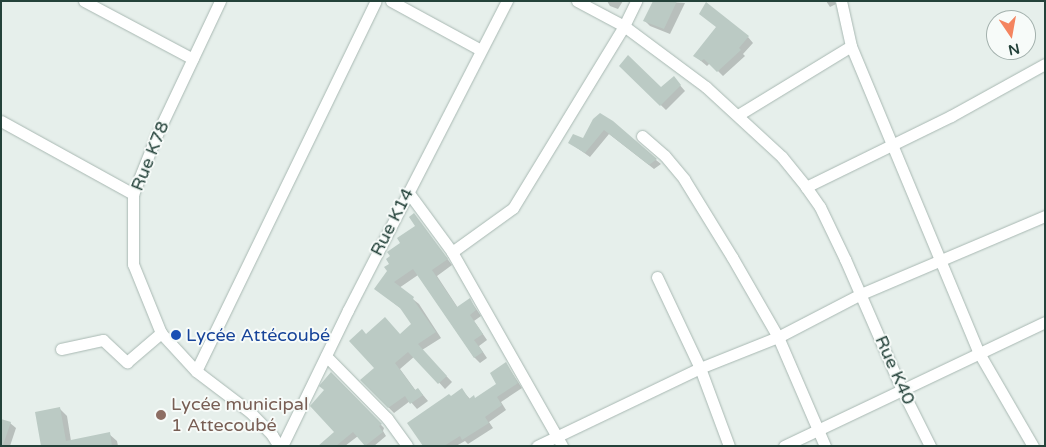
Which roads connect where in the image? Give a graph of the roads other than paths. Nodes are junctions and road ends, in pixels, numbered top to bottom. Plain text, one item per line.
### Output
1 (84, 1) edge
2 (220, 1) edge
3 (376, 1) edge
4 (392, 1) edge
5 (507, 1) edge
6 (577, 1) edge
7 (636, 1) edge
8 (841, 1) edge
9 (624, 26) junction
10 (851, 46) junction
11 (481, 50) junction
12 (192, 59) junction
13 (1045, 64) edge
14 (738, 115) junction
15 (1, 121) edge
16 (642, 136) dead end
17 (892, 146) junction
18 (806, 187) junction
19 (408, 192) junction
20 (133, 194) junction
21 (1045, 216) edge
22 (452, 252) junction
23 (941, 260) junction
24 (658, 278) dead end
25 (861, 294) junction
26 (1045, 322) edge
27 (161, 333) junction
28 (778, 337) junction
29 (61, 349) dead end
30 (979, 353) junction
31 (326, 356) junction
32 (700, 368) junction
33 (196, 370) junction
34 (902, 390) junction
35 (817, 429) junction
36 (560, 441) edge
37 (280, 446) edge
38 (406, 446) edge
39 (537, 446) edge
40 (729, 446) edge
41 (784, 446) edge
42 (825, 446) edge
43 (930, 446) edge
44 (1033, 446) edge

1 - 12 street
2 - 12 street, Rue K78
3 - 33 street
4 - 11 street
5 - 11 street, Rue K14
6 - 9 street, Rue K40
7 - 9 street
8 - 10 street
9 - 14 street, Rue K40
9 - 22 street
10 - 14 street
10 - 17 street
11 - 19 street, Rue K14
12 - 20 street, Rue K78
13 - 17 street
14 - 18 street, Rue K40
15 - 20 street
16 - 28 street
17 - 18 street
17 - 23 street
18 - 25 street, Rue K40
19 - 22 street
19 - 31 street, Rue K14
20 - 27 street, Rue K78
21 - 23 street
22 - 36 street
23 - 25 street
23 - 30 street
24 - 32 street
25 - 28 street
25 - 34 street, Rue K40
26 - 30 street
27 - 29 street
27 - 33 street, Rue K78
28 - 32 street
28 - 35 street
30 - 34 street
30 - 44 street
31 - 37 street, Rue K14
31 - 38 street
32 - 36 street
32 - 40 street
33 - 37 street, Rue K78
34 - 35 street
34 - 43 street, Rue K40
35 - 41 street
35 - 42 street
36 - 39 street

